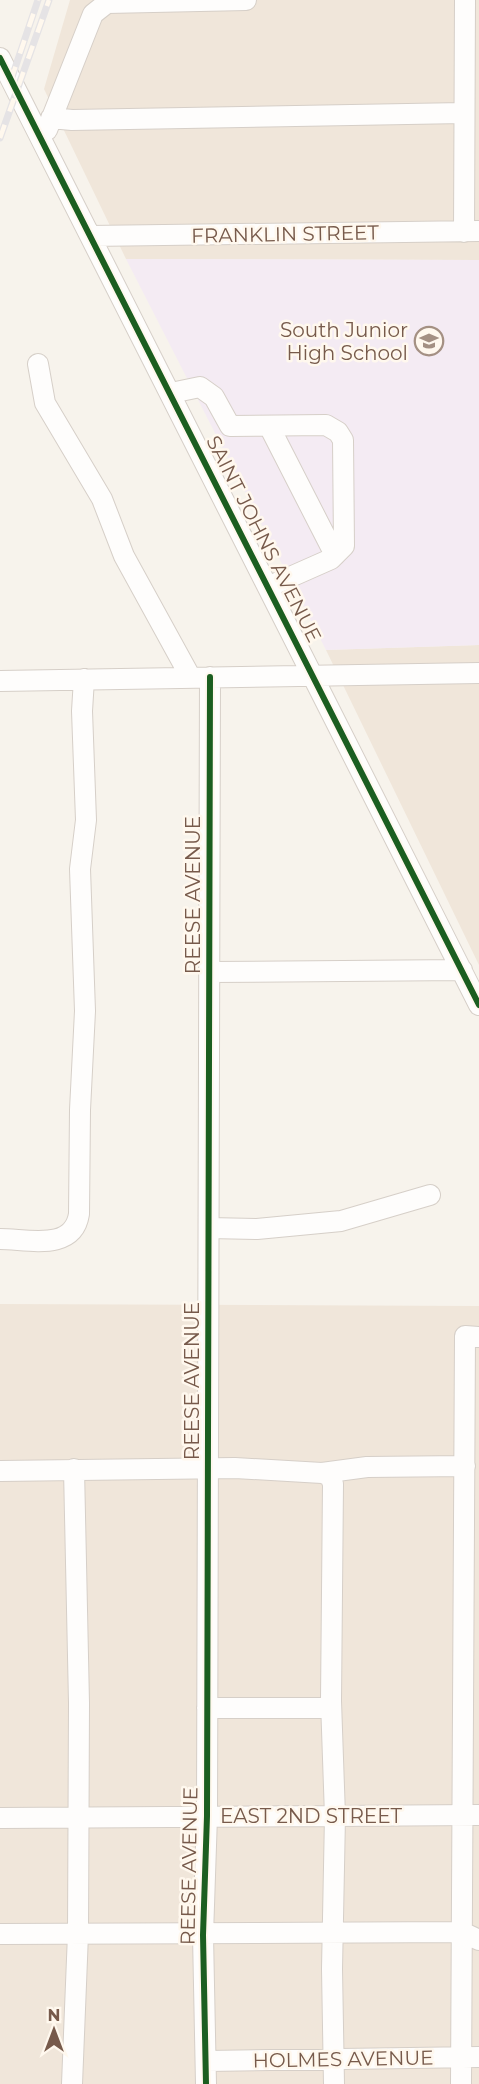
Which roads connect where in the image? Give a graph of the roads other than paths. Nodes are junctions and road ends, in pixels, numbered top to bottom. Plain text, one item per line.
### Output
1 (246, 0) edge
2 (465, 0) edge
3 (0, 58) edge
4 (464, 113) junction
5 (51, 118) junction
6 (42, 141) junction
7 (472, 231) edge
8 (90, 236) junction
9 (38, 364) dead end
10 (171, 393) junction
11 (269, 426) junction
12 (333, 557) junction
13 (270, 586) junction
14 (479, 673) edge
15 (314, 676) junction
16 (200, 678) junction
17 (84, 679) junction
18 (0, 681) edge
19 (462, 970) junction
20 (209, 972) junction
21 (479, 1005) edge
22 (430, 1195) dead end
23 (208, 1228) junction
24 (0, 1239) edge
25 (472, 1336) edge
26 (465, 1466) junction
27 (208, 1468) junction
28 (74, 1469) junction
29 (0, 1471) edge
30 (322, 1473) junction
31 (207, 1708) junction
32 (331, 1708) junction
33 (472, 1815) edge
34 (207, 1816) junction
35 (335, 1816) junction
36 (79, 1817) junction
37 (0, 1818) edge
38 (0, 1934) edge
39 (78, 1934) junction
40 (333, 1934) junction
41 (203, 1935) junction
42 (471, 1936) edge
43 (470, 2057) edge
44 (335, 2059) junction
45 (207, 2061) junction
46 (72, 2084) edge
47 (206, 2084) edge
48 (334, 2084) edge
49 (461, 2084) edge

1 - 5 street
2 - 4 street
3 - 6 street, SAINT JOHNS AVENUE
4 - 5 street
4 - 7 street
5 - 6 street
6 - 8 street, SAINT JOHNS AVENUE
7 - 8 street, FRANKLIN STREET
8 - 10 street, SAINT JOHNS AVENUE
9 - 16 street
10 - 11 street
10 - 13 street, SAINT JOHNS AVENUE
11 - 12 street
11 - 12 street
12 - 13 street
13 - 15 street, SAINT JOHNS AVENUE
14 - 15 street
15 - 16 street
15 - 19 street, SAINT JOHNS AVENUE
16 - 17 street
16 - 20 street, REESE AVENUE
17 - 18 street
17 - 24 street
19 - 20 street
19 - 21 street, SAINT JOHNS AVENUE
20 - 23 street, REESE AVENUE
22 - 23 street
23 - 27 street, REESE AVENUE
25 - 26 street
26 - 30 street
26 - 33 street
27 - 28 street
27 - 30 street
27 - 31 street, REESE AVENUE
28 - 29 street
28 - 36 street
30 - 32 street
31 - 32 street
31 - 34 street, REESE AVENUE
32 - 35 street
33 - 35 street, EAST 2ND STREET
33 - 42 street
34 - 35 street, EAST 2ND STREET
34 - 36 street, EAST 2ND STREET
34 - 41 street, REESE AVENUE
35 - 40 street
36 - 37 street, EAST 2ND STREET
36 - 39 street
38 - 39 street
39 - 41 street
39 - 46 street
40 - 41 street
40 - 42 street
40 - 44 street
41 - 45 street, REESE AVENUE
42 - 43 street
43 - 44 street, HOLMES AVENUE
43 - 49 street
44 - 45 street, HOLMES AVENUE
44 - 48 street
45 - 47 street, REESE AVENUE

